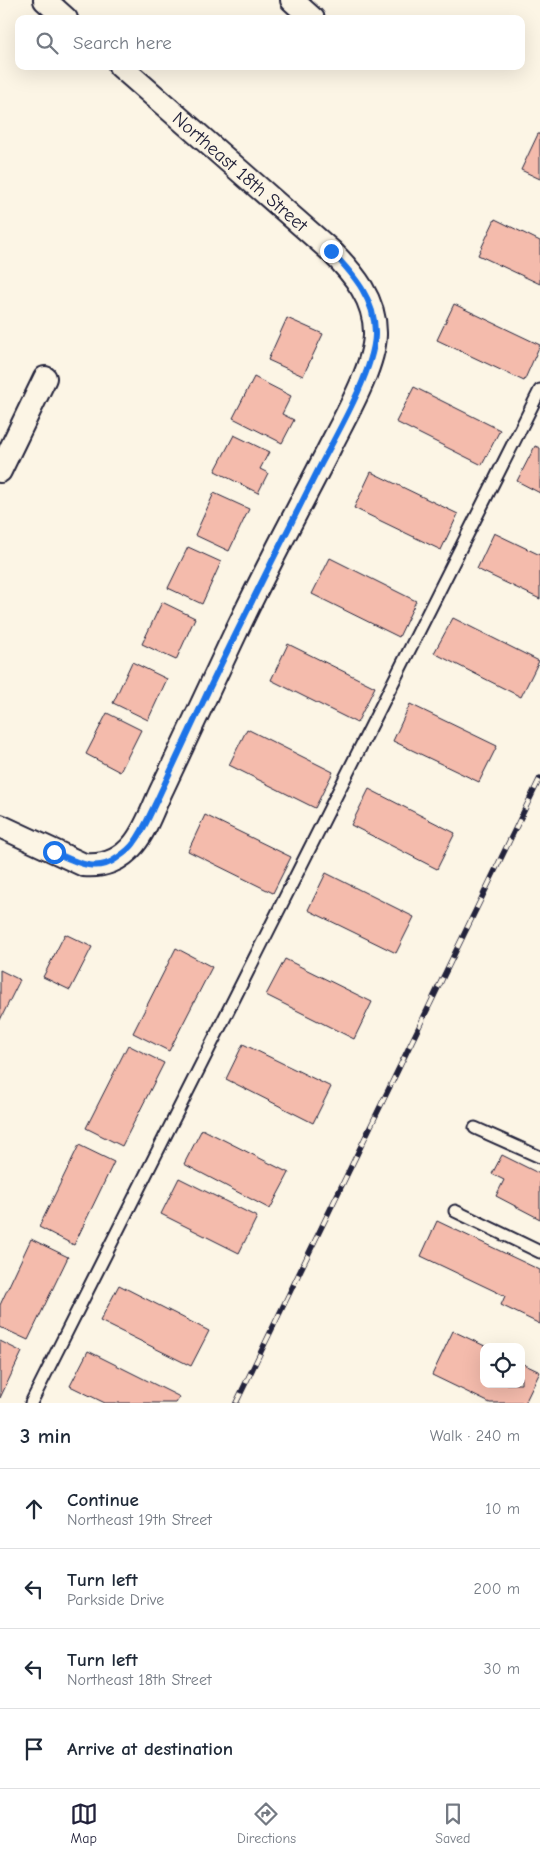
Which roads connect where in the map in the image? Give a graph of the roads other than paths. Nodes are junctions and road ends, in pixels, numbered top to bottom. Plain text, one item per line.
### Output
1 (45, 0) edge
2 (292, 0) edge
3 (62, 15) edge
4 (309, 15) edge
5 (125, 70) edge
6 (45, 378) dead end
7 (540, 390) edge
8 (0, 471) edge
9 (0, 826) edge
10 (475, 1128) dead end
11 (540, 1157) edge
12 (455, 1212) dead end
13 (540, 1252) edge
14 (31, 1403) edge

1 - 3 street
2 - 4 street
5 - 9 street, Northeast 18th Street
6 - 8 street
7 - 14 lane
10 - 11 lane
12 - 13 lane

